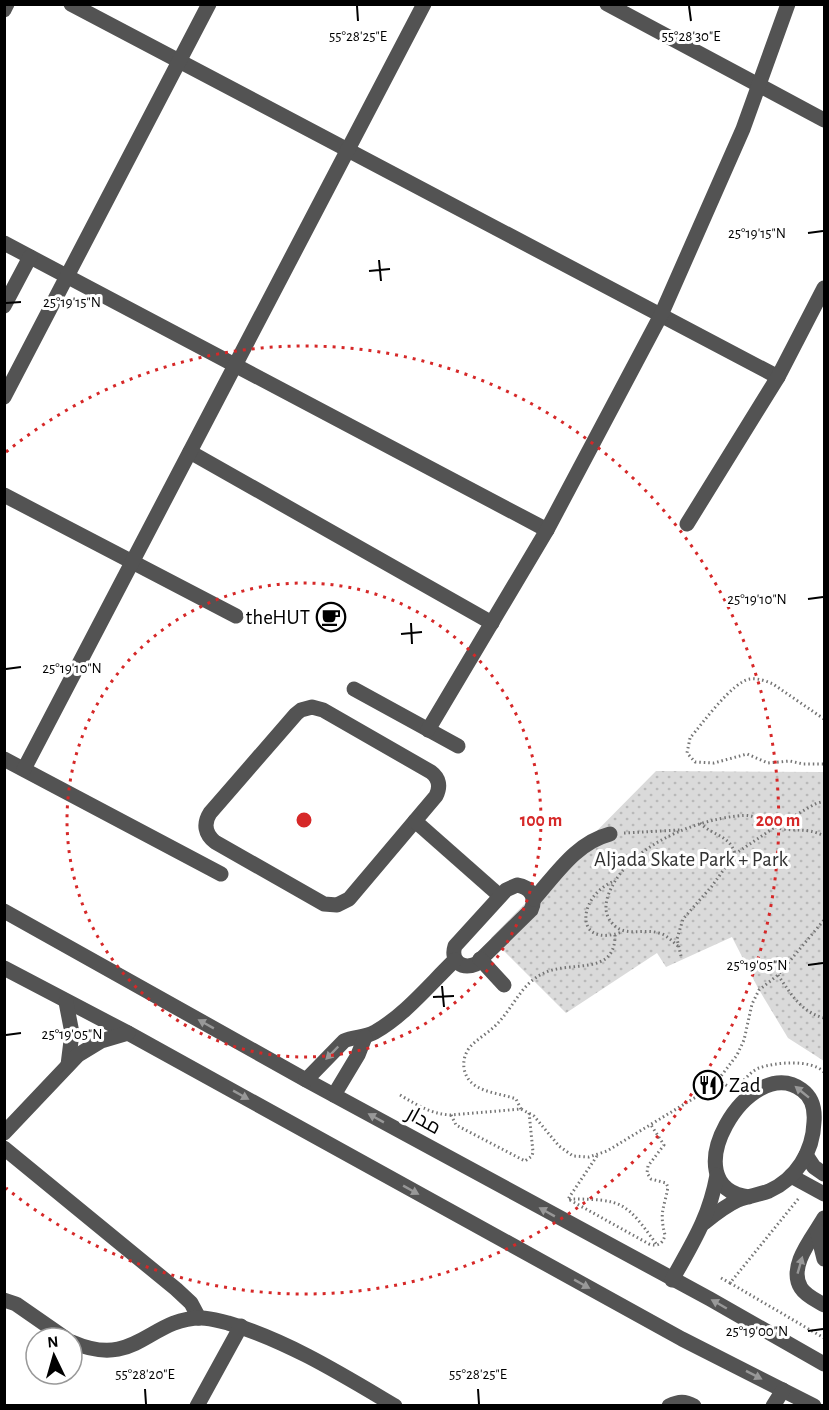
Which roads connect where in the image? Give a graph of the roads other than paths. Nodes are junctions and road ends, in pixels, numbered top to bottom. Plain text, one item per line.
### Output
1 (8, 4) edge
2 (71, 4) edge
3 (209, 4) edge
4 (424, 4) edge
5 (607, 4) edge
6 (788, 4) edge
7 (4, 10) edge
8 (180, 61) junction
9 (758, 85) junction
10 (825, 120) edge
11 (348, 150) junction
12 (4, 243) edge
13 (30, 256) junction
14 (67, 276) junction
15 (825, 288) edge
16 (4, 306) edge
17 (661, 315) junction
18 (236, 365) junction
19 (778, 377) junction
20 (4, 397) edge
21 (190, 452) junction
22 (4, 495) edge
23 (687, 524) dead end
24 (547, 530) junction
25 (133, 561) junction
26 (236, 616) dead end
27 (492, 623) junction
28 (354, 689) dead end
29 (428, 730) junction
30 (458, 746) dead end
31 (4, 759) edge
32 (24, 769) junction
33 (416, 821) junction
34 (610, 834) road end
35 (221, 874) dead end
36 (500, 896) junction
37 (534, 899) junction
38 (4, 911) edge
39 (480, 959) junction
40 (455, 960) junction
41 (4, 968) edge
42 (504, 985) dead end
43 (66, 1002) junction
44 (128, 1034) junction
45 (365, 1037) junction
46 (68, 1065) junction
47 (306, 1080) junction
48 (334, 1095) junction
49 (4, 1133) edge
50 (4, 1148) edge
51 (806, 1155) junction
52 (825, 1174) edge
53 (717, 1175) junction
54 (791, 1176) junction
55 (825, 1194) edge
56 (749, 1197) junction
57 (704, 1223) junction
58 (821, 1224) edge
59 (825, 1259) edge
60 (672, 1280) junction
61 (4, 1300) edge
62 (825, 1305) edge
63 (199, 1318) junction
64 (48, 1326) edge
65 (242, 1326) junction
66 (84, 1346) edge
67 (825, 1364) edge
68 (783, 1390) junction
69 (196, 1406) edge
70 (395, 1406) edge
71 (669, 1406) edge
72 (694, 1406) edge
73 (773, 1406) edge
74 (814, 1406) edge

1 - 7 street
2 - 8 street
3 - 8 street
4 - 11 street
5 - 9 street
6 - 9 street
8 - 11 street
8 - 14 street
9 - 10 street
9 - 17 street
11 - 17 street
11 - 18 street
12 - 13 street
13 - 14 street
13 - 16 street
14 - 18 street
14 - 20 street
15 - 19 street
17 - 19 street
17 - 24 street
18 - 21 street
18 - 24 street
19 - 23 street
21 - 25 street
21 - 27 street
22 - 25 street
24 - 27 street
25 - 26 street
25 - 32 street
27 - 29 street
28 - 29 street
29 - 30 street
31 - 32 street
32 - 35 street
33 - 33 street
33 - 36 street
34 - 37 street
36 - 37 street
36 - 40 street
37 - 39 street
47 -> 38 street, مدار
39 - 40 street
39 - 42 street
40 - 45 street
41 - 43 street
43 - 44 street
43 - 46 street
44 - 46 street
44 -> 68 street
45 -> 47 street
45 - 48 street
46 - 49 street
47 - 48 street, مدار
60 -> 48 street, مدار
50 - 63 street
51 - 52 street
51 -> 53 street
51 - 54 street
53 - 56 street
53 - 57 street
54 - 55 street
54 - 56 street
56 - 57 street
57 - 60 street
58 - 59 street
62 -> 58 street
67 -> 60 street, مدار
61 - 64 street
63 - 65 street
63 - 66 street
65 - 69 street
65 - 70 street
68 - 73 street
68 - 74 street
71 - 72 street

